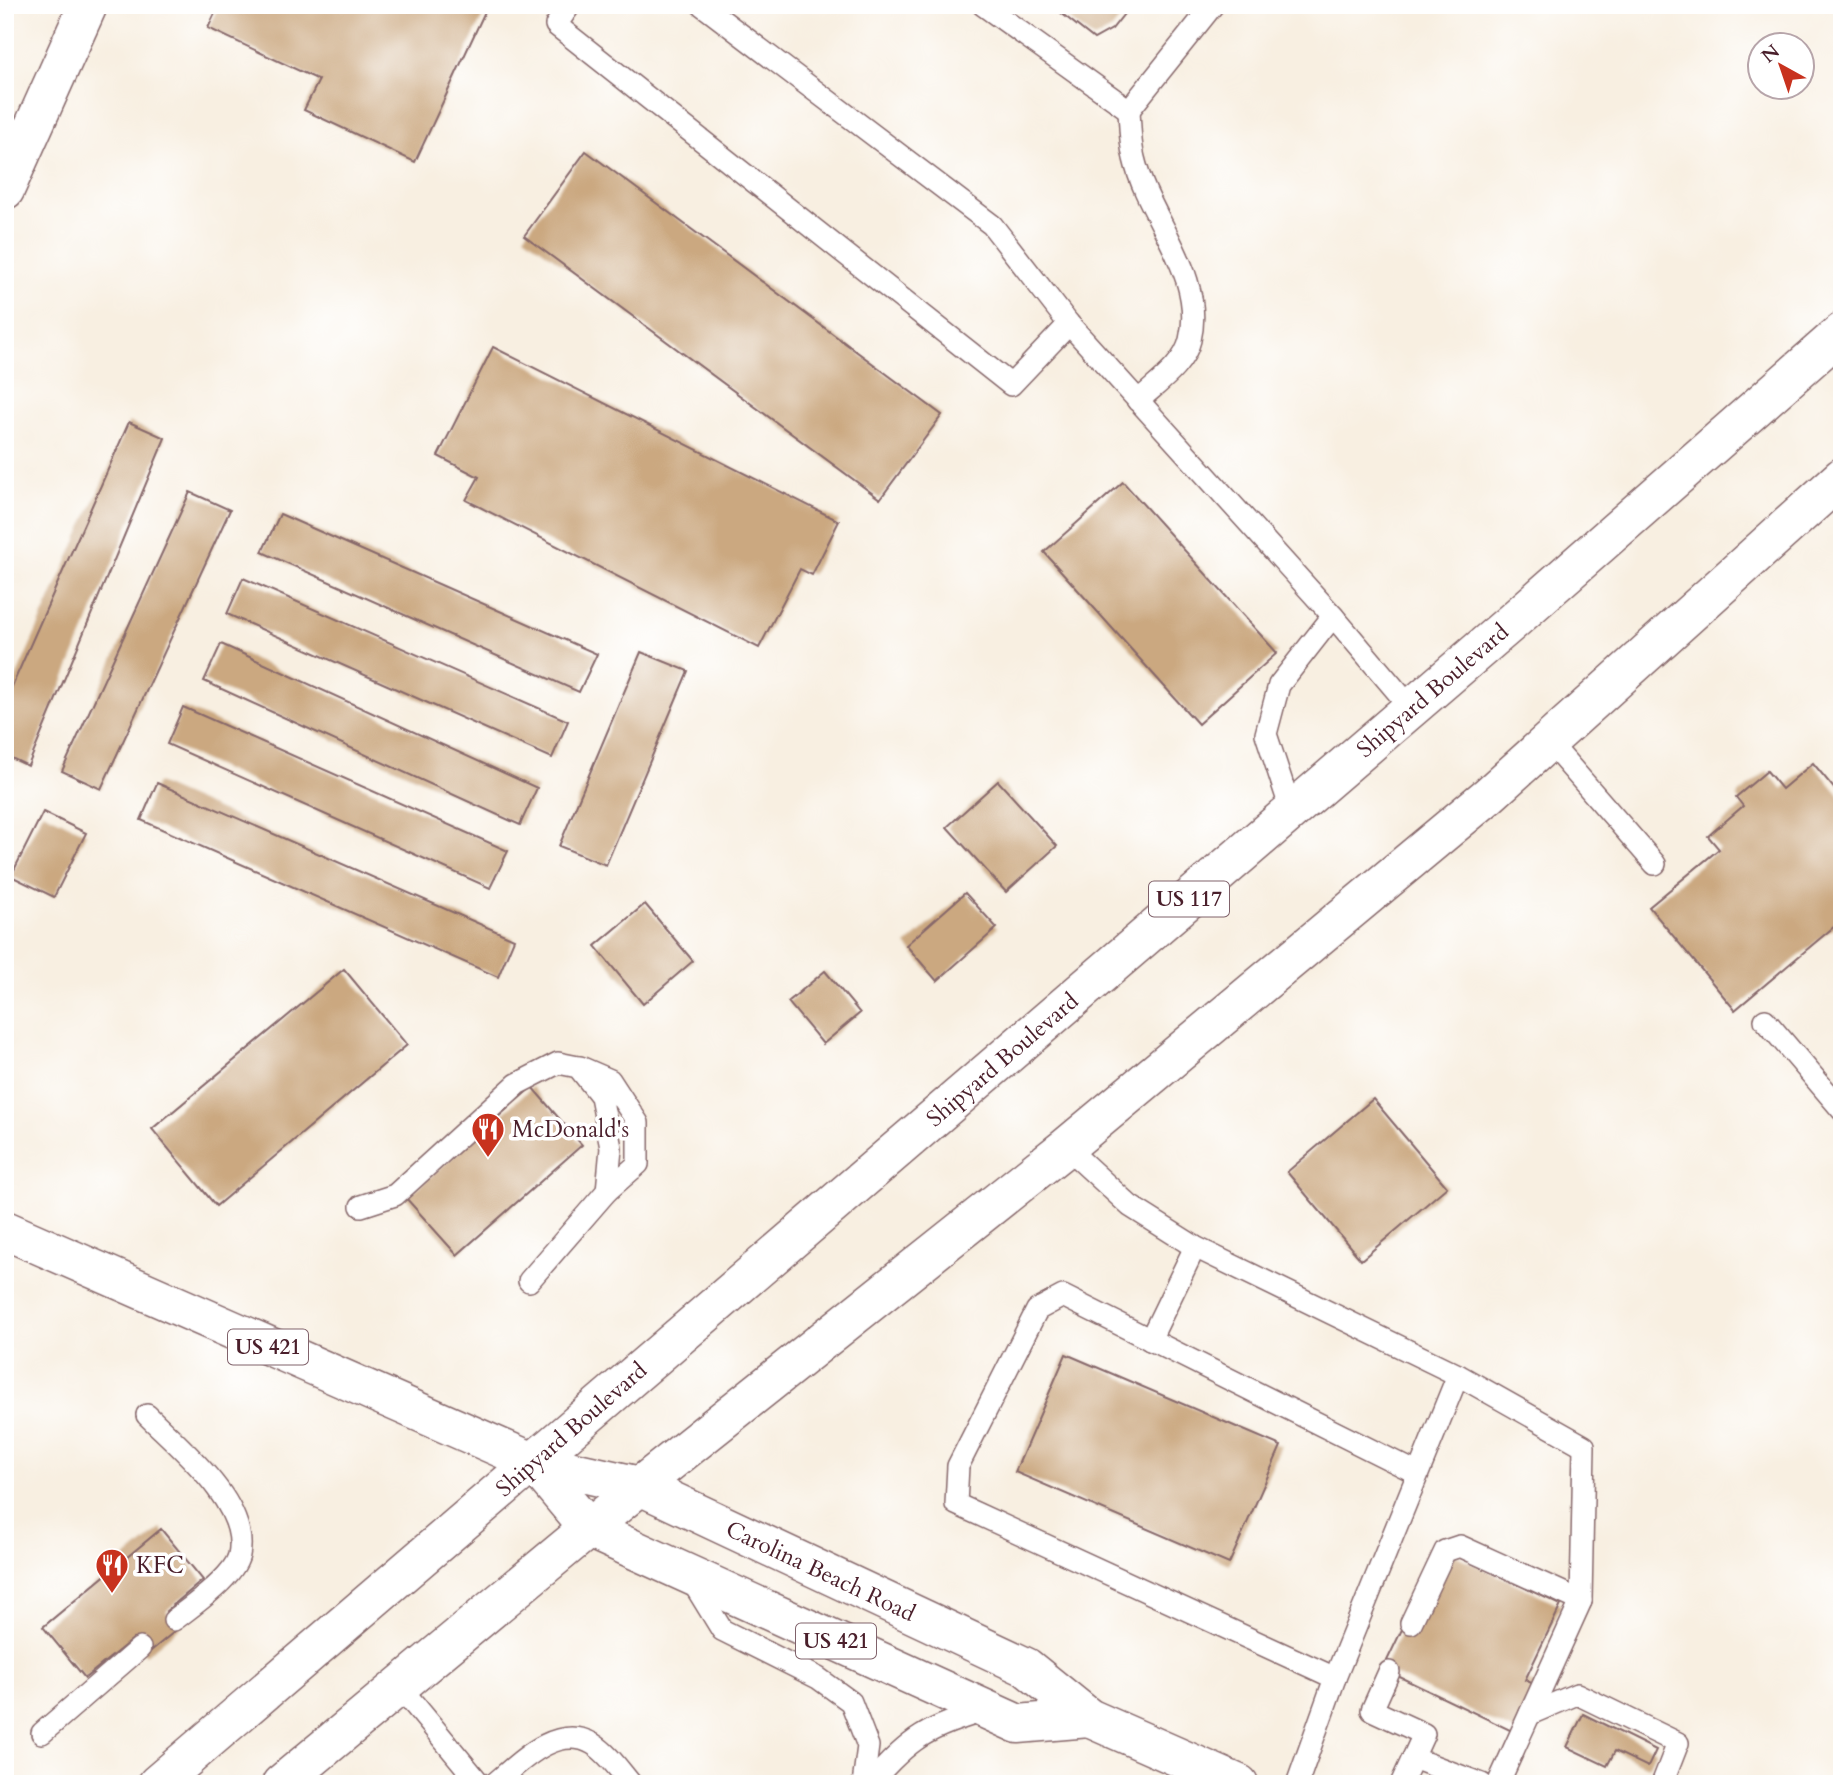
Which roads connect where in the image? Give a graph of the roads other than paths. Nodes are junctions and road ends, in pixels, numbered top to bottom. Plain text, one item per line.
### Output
1 (88, 5) edge
2 (570, 5) edge
3 (702, 5) edge
4 (983, 5) edge
5 (1213, 5) edge
6 (1129, 110) junction
7 (5, 190) edge
8 (1069, 324) junction
9 (1842, 332) edge
10 (1138, 401) junction
11 (1842, 477) edge
12 (1332, 616) junction
13 (1411, 708) junction
14 (1548, 741) junction
15 (1291, 810) junction
16 (1655, 864) dead end
17 (1765, 1020) dead end
18 (578, 1067) junction
19 (1842, 1110) edge
20 (1066, 1147) junction
21 (607, 1191) junction
22 (360, 1206) dead end
23 (5, 1230) edge
24 (1195, 1247) junction
25 (530, 1281) dead end
26 (1150, 1340) junction
27 (1458, 1375) junction
28 (147, 1415) dead end
29 (533, 1462) junction
30 (1418, 1473) junction
31 (640, 1486) junction
32 (589, 1529) junction
33 (687, 1573) junction
34 (1581, 1601) junction
35 (174, 1620) dead end
36 (1411, 1623) dead end
37 (140, 1648) dead end
38 (1388, 1672) dead end
39 (1335, 1678) junction
40 (399, 1686) junction
41 (987, 1710) junction
42 (1530, 1714) junction
43 (1089, 1718) junction
44 (42, 1733) dead end
45 (1413, 1758) junction
46 (157, 1784) edge
47 (281, 1784) edge
48 (480, 1784) edge
49 (494, 1784) edge
50 (631, 1784) edge
51 (863, 1784) edge
52 (870, 1784) edge
53 (1239, 1784) edge
54 (1297, 1784) edge
55 (1401, 1784) edge
56 (1482, 1784) edge
57 (1498, 1784) edge
58 (1662, 1784) edge

1 - 7 main road
2 - 8 lane
3 - 8 lane
4 - 6 lane
5 - 6 lane
6 - 10 lane
8 - 10 lane
9 - 13 main road, Shipyard Boulevard / US 117
10 - 12 lane
11 - 14 main road
12 - 13 lane
12 - 15 lane
13 - 15 main road, Shipyard Boulevard / US 117
14 - 16 lane
14 - 20 main road
15 - 29 main road, Shipyard Boulevard / US 117
17 - 19 lane
18 - 21 lane
18 - 21 lane
18 - 22 lane
20 - 24 lane
20 - 31 main road
21 - 25 lane
23 - 29 main road, Carolina Beach Road / US 421
24 - 26 lane
24 - 27 lane
26 - 30 lane
26 - 39 lane
27 - 30 lane
27 - 34 lane
28 - 35 lane
29 - 31 main road, Carolina Beach Road / US 421
29 - 32 main road, Carolina Beach Road / US 421
29 - 46 main road, Shipyard Boulevard / US 117
30 - 39 lane
31 - 32 main road
31 - 43 main road, Carolina Beach Road / US 421
32 - 33 main road, Carolina Beach Road / US 421
32 - 40 main road
33 - 41 main road, Carolina Beach Road / US 421
33 - 51 lane
34 - 36 lane
34 - 42 lane
37 - 44 lane
38 - 45 lane
39 - 54 lane
40 - 47 main road
40 - 48 lane
41 - 43 main road, Carolina Beach Road / US 421
41 - 52 lane
42 - 57 lane
42 - 58 lane
43 - 53 main road, Carolina Beach Road / US 421
45 - 55 lane
45 - 56 lane
49 - 50 lane

